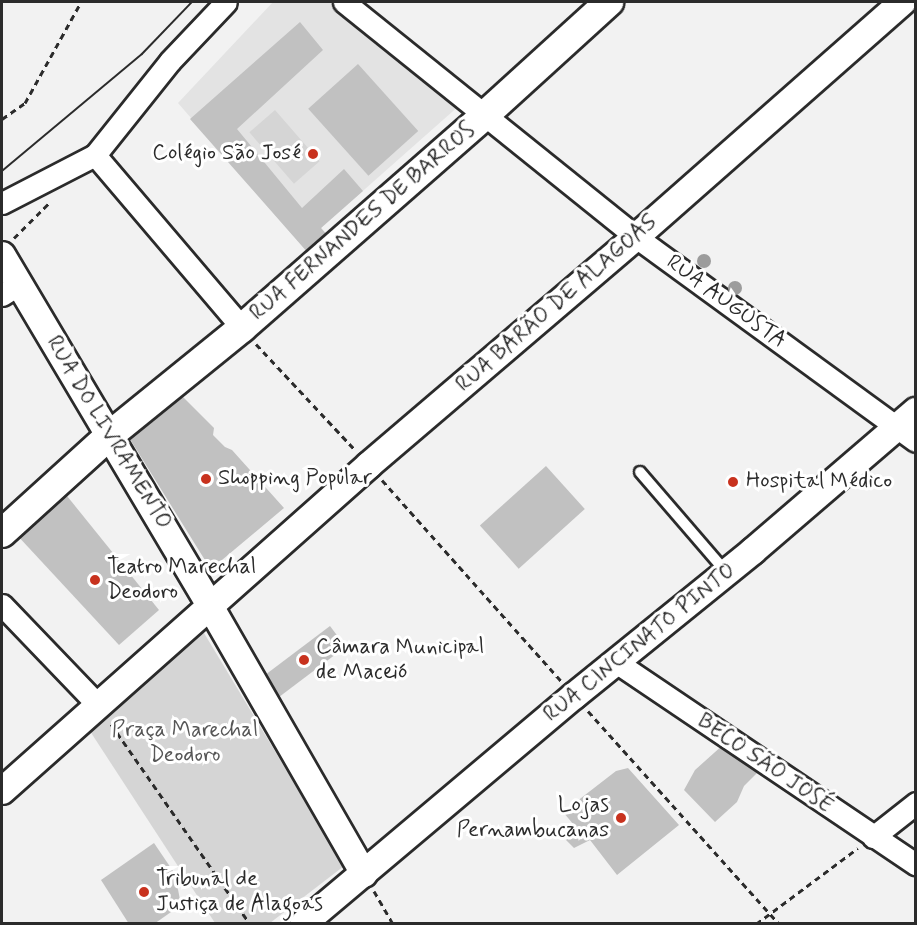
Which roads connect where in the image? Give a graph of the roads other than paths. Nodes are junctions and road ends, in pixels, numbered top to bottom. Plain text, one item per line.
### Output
1 (226, 2) edge
2 (344, 2) edge
3 (609, 2) edge
4 (903, 2) edge
5 (486, 115) junction
6 (95, 155) junction
7 (2, 203) edge
8 (636, 237) junction
9 (5, 249) edge
10 (10, 289) edge
11 (242, 328) junction
12 (909, 426) edge
13 (110, 435) junction
14 (640, 472) dead end
15 (2, 533) edge
16 (726, 573) junction
17 (2, 605) edge
18 (210, 606) junction
19 (616, 662) junction
20 (98, 705) junction
21 (2, 791) edge
22 (915, 803) edge
23 (873, 837) junction
24 (915, 864) edge
25 (364, 874) junction
26 (303, 924) edge

1 - 6 street
2 - 5 street, RUA AUGUSTA
3 - 5 main road, RUA FERNANDES DE BARROS
4 - 8 street, RUA BARÃO DE ALAGOAS
5 - 8 street, RUA AUGUSTA
5 - 11 main road, RUA FERNANDES DE BARROS
6 - 7 street
6 - 11 street
8 - 12 street, RUA AUGUSTA
8 - 18 street, RUA BARÃO DE ALAGOAS
9 - 10 street, RUA DO LIVRAMENTO
10 - 13 street, RUA DO LIVRAMENTO
11 - 13 main road, RUA FERNANDES DE BARROS
12 - 16 street, RUA CINCINATO PINTO
13 - 15 main road, RUA FERNANDES DE BARROS
13 - 18 street, RUA DO LIVRAMENTO
14 - 16 lane
16 - 19 street, RUA CINCINATO PINTO
17 - 20 street
18 - 20 street, RUA BARÃO DE ALAGOAS
18 - 25 street, RUA DO LIVRAMENTO
19 - 23 street, BECO SÃO JOSÉ
19 - 25 street, RUA CINCINATO PINTO
20 - 21 street, RUA BARÃO DE ALAGOAS
22 - 23 street
23 - 24 street, BECO SÃO JOSÉ
25 - 26 street, RUA CINCINATO PINTO

